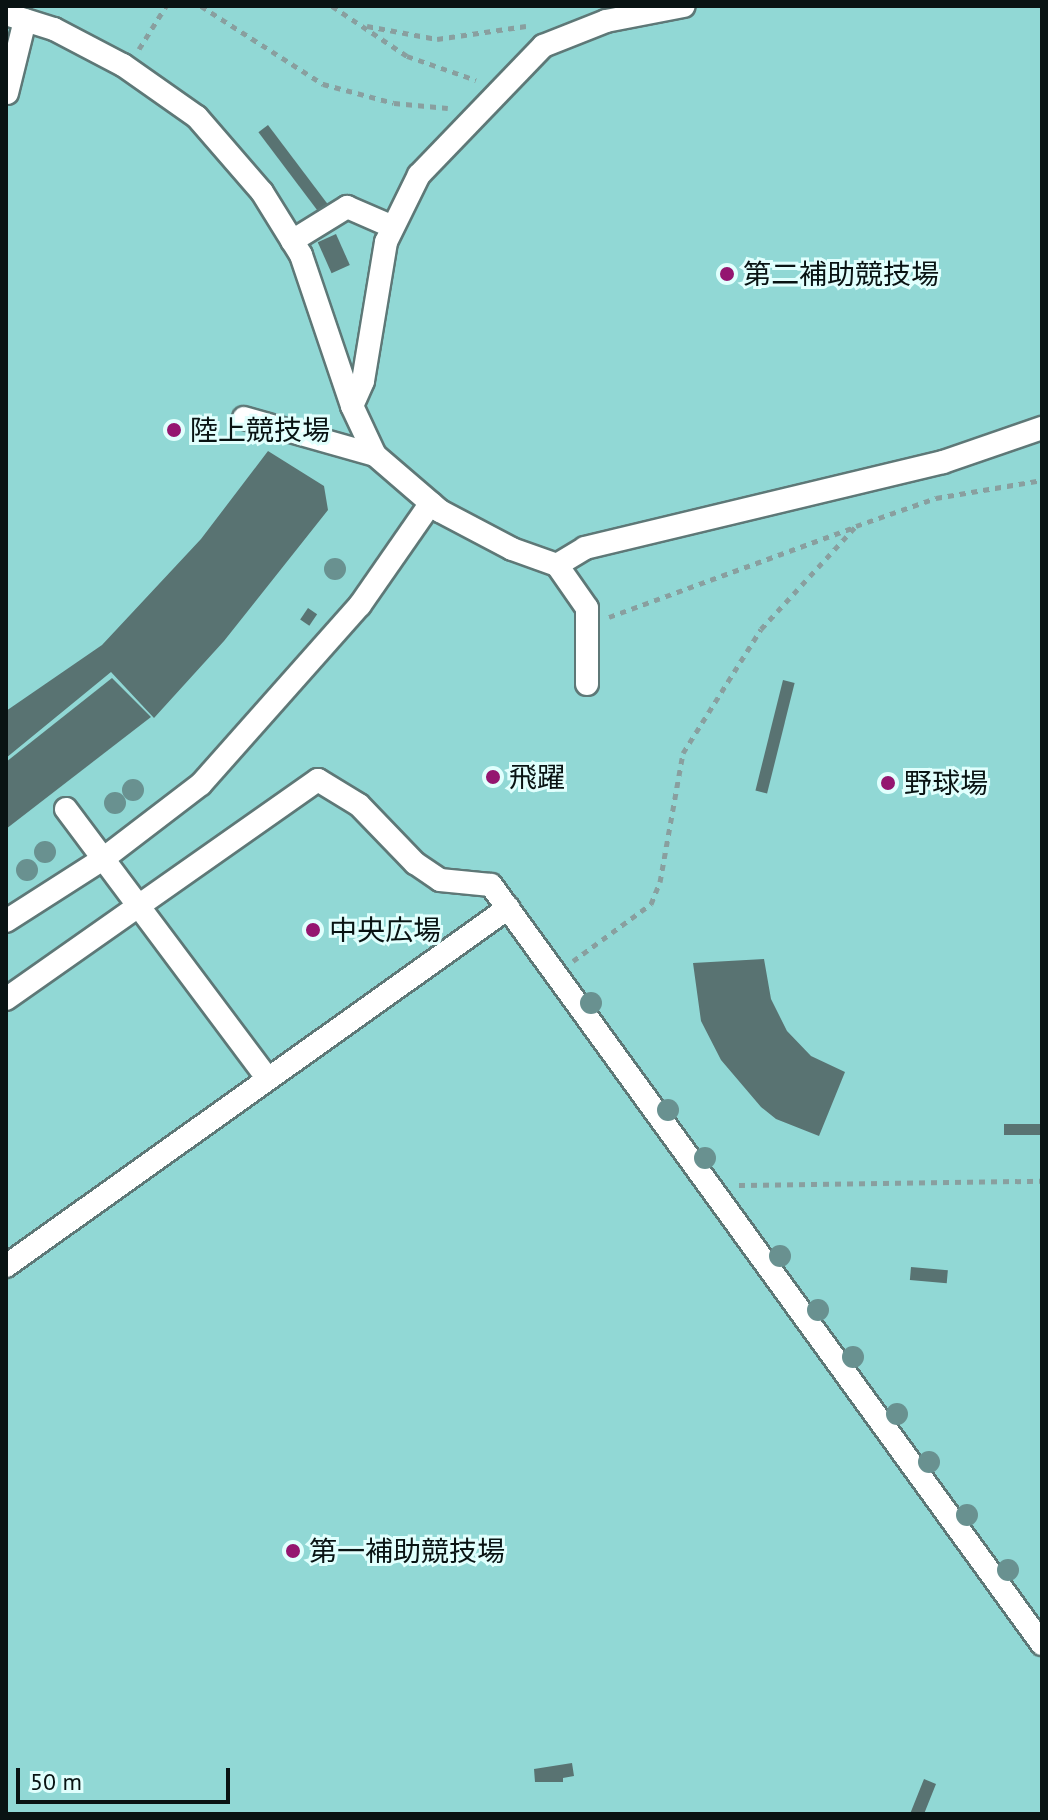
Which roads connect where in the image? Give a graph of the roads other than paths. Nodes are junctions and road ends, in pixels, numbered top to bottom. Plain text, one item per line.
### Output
1 (684, 6) edge
2 (15, 17) edge
3 (7, 93) edge
4 (391, 226) junction
5 (292, 241) junction
6 (352, 406) junction
7 (244, 418) dead end
8 (1042, 428) edge
9 (375, 455) junction
10 (431, 503) junction
11 (557, 565) junction
12 (587, 684) dead end
13 (66, 809) dead end
14 (103, 859) junction
15 (136, 905) junction
16 (508, 908) junction
17 (6, 921) edge
18 (6, 999) edge
19 (268, 1079) junction
20 (6, 1266) edge
21 (1042, 1644) edge

1 - 4 street
2 - 3 street
2 - 5 street
4 - 5 street
4 - 6 street
5 - 6 street
6 - 9 street
7 - 9 street
8 - 11 street
9 - 10 street
10 - 11 street
10 - 14 street
11 - 12 street
13 - 14 street
14 - 15 street
14 - 17 street
15 - 16 street
15 - 18 street
15 - 19 street
16 - 19 street
16 - 21 street
19 - 20 street

